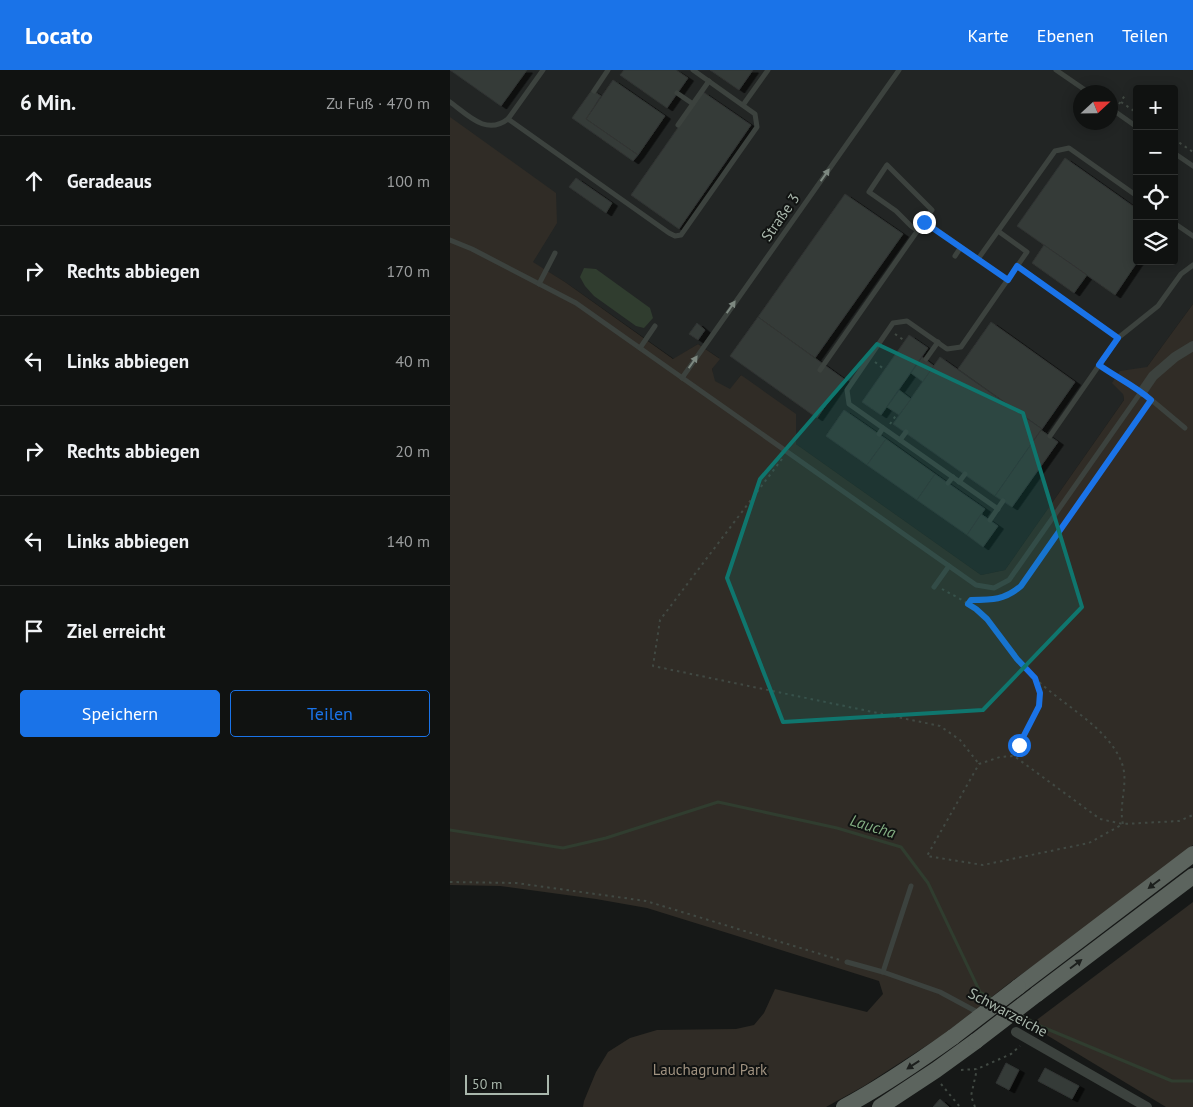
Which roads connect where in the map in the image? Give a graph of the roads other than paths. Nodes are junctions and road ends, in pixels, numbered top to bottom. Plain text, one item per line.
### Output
1 (543, 70) edge
2 (608, 70) edge
3 (693, 70) edge
4 (768, 70) edge
5 (899, 70) edge
6 (1056, 70) edge
7 (709, 81) junction
8 (1078, 85) edge
9 (594, 91) dead end
10 (677, 93) dead end
11 (450, 102) edge
12 (693, 104) junction
13 (743, 105) junction
14 (1118, 114) edge
15 (508, 119) junction
16 (1133, 124) edge
17 (678, 125) dead end
18 (1178, 156) edge
19 (1193, 166) edge
20 (1133, 193) edge
21 (924, 222) junction
22 (1178, 226) edge
23 (918, 231) junction
24 (998, 231) junction
25 (1193, 236) edge
26 (450, 240) edge
27 (961, 247) junction
28 (555, 253) dead end
29 (955, 256) dead end
30 (978, 259) junction
31 (1193, 265) edge
32 (1017, 266) junction
33 (1008, 280) junction
34 (539, 284) junction
35 (656, 326) dead end
36 (1118, 338) junction
37 (938, 342) junction
38 (1193, 346) edge
39 (640, 348) junction
40 (926, 359) dead end
41 (1099, 365) junction
42 (820, 370) dead end
43 (682, 378) junction
44 (1142, 392) junction
45 (1185, 428) dead end
46 (884, 429) junction
47 (906, 432) dead end
48 (878, 434) dead end
49 (1050, 436) dead end
50 (900, 440) junction
51 (965, 474) dead end
52 (952, 477) junction
53 (959, 482) junction
54 (948, 483) dead end
55 (1003, 501) dead end
56 (998, 509) junction
57 (990, 520) dead end
58 (949, 566) junction
59 (935, 586) road end
60 (1193, 854) edge
61 (1193, 876) edge
62 (911, 886) dead end
63 (846, 962) road end
64 (883, 972) junction
65 (1016, 1032) joint
66 (844, 1107) edge
67 (880, 1107) edge
68 (1147, 1107) edge

1 - 15 lane
2 - 9 lane
3 - 7 lane
4 - 13 lane
43 -> 5 lane, Straße 3
6 - 8 lane
7 - 12 lane
7 - 13 lane
10 - 12 lane
11 - 15 lane
12 - 17 lane
13 - 15 lane
14 - 16 lane
18 - 19 lane
20 - 24 lane
21 - 23 lane
21 - 23 lane
21 - 27 lane
22 - 25 lane
23 - 42 lane
24 - 30 lane
24 - 32 lane
26 - 34 lane
27 - 29 lane
27 - 30 lane
28 - 34 lane
30 - 33 lane
31 - 36 lane
32 - 33 lane
32 - 36 lane
33 - 37 lane
34 - 39 lane
35 - 39 lane
36 - 41 lane
37 - 40 lane
37 - 46 lane
38 - 44 street
39 - 43 lane
41 - 44 lane
41 - 49 lane
43 - 58 lane
44 - 45 lane
44 - 58 lane
46 - 48 lane
46 - 50 lane
47 - 50 lane
50 - 52 lane
51 - 53 lane
52 - 53 lane
52 - 54 lane
53 - 56 lane
55 - 56 lane
56 - 57 lane
58 - 59 lane
60 -> 66 highway, bridge
67 -> 61 highway, bridge
62 - 64 lane
63 - 64 lane, Schwarzeiche
64 - 65 lane, Schwarzeiche
65 - 68 street, Schwarzeiche

